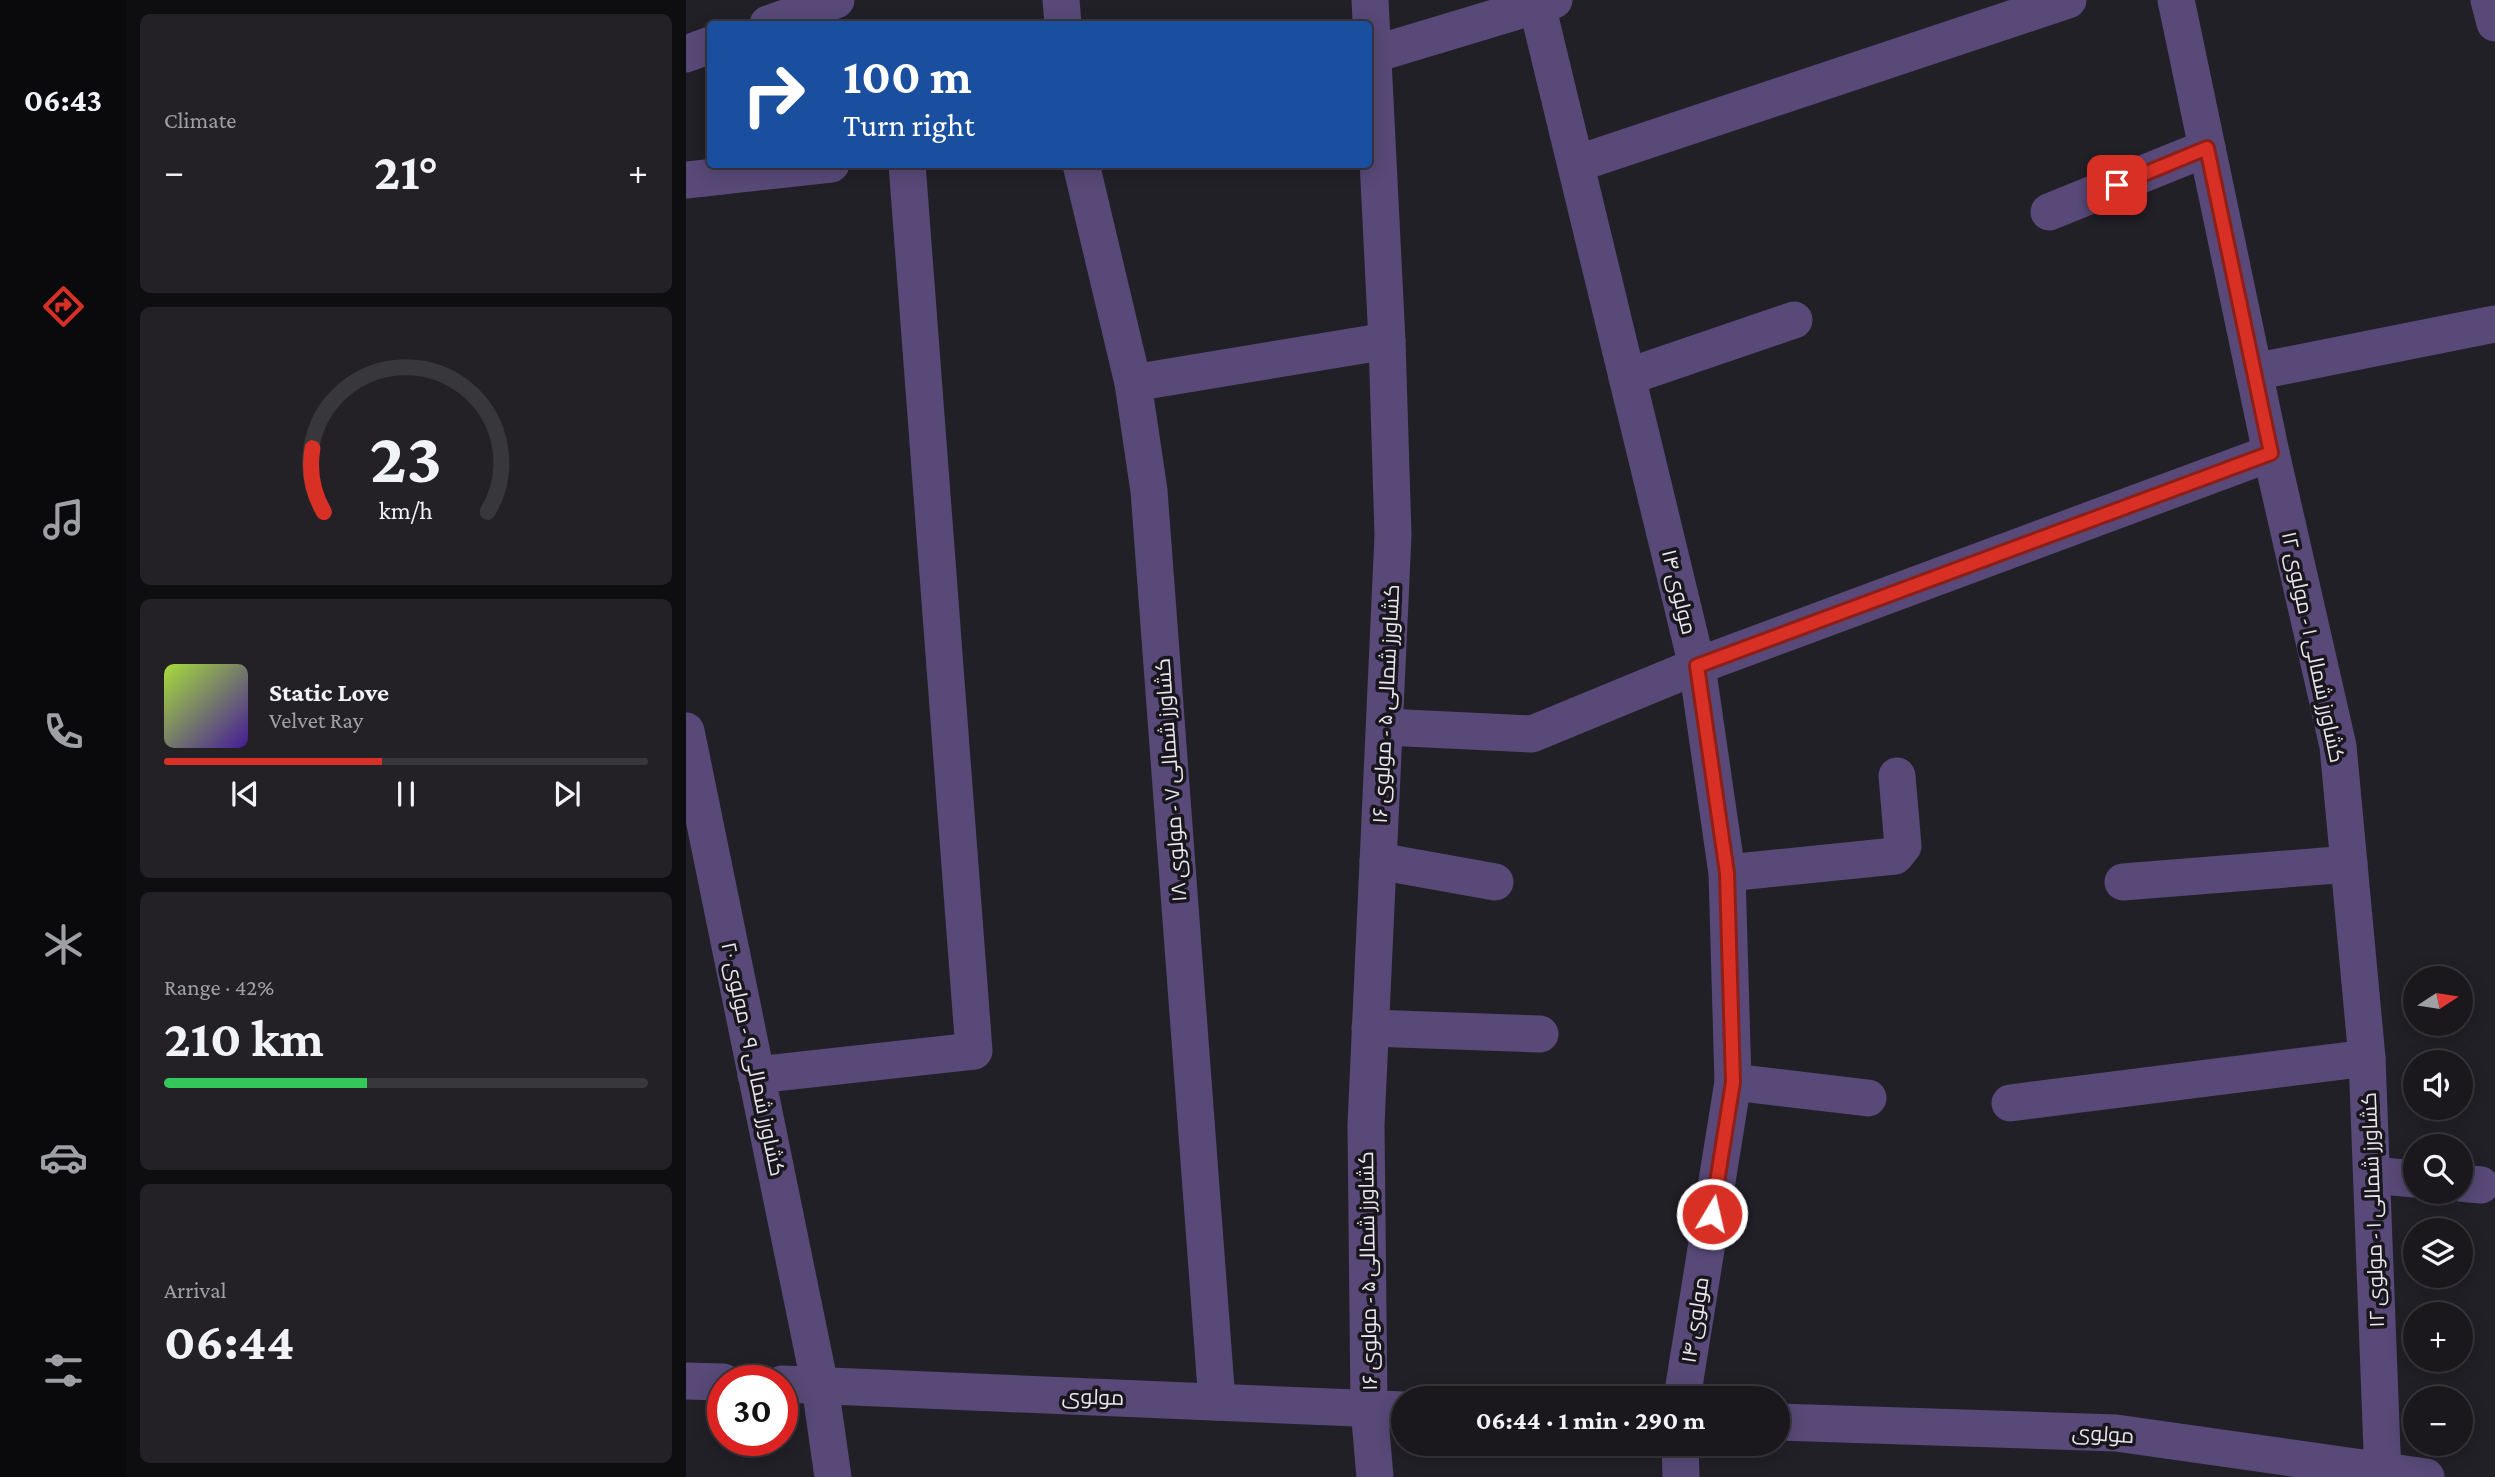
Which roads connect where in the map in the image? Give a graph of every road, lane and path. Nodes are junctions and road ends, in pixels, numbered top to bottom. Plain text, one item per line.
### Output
1 (836, 0) edge
2 (1061, 0) edge
3 (1370, 0) edge
4 (2068, 0) edge
5 (2176, 0) edge
6 (2489, 0) edge
7 (1546, 2) edge
8 (776, 21) edge
9 (1063, 21) edge
10 (1370, 21) edge
11 (2495, 23) edge
12 (707, 46) edge
13 (686, 54) edge
14 (1372, 55) edge
15 (1372, 90) edge
16 (2207, 148) junction
17 (1576, 163) junction
18 (795, 168) edge
19 (907, 168) edge
20 (1082, 168) edge
21 (686, 180) edge
22 (2049, 212) dead end
23 (1794, 320) dead end
24 (2495, 324) edge
25 (1387, 341) junction
26 (2254, 372) junction
27 (1627, 377) junction
28 (1133, 383) junction
29 (2271, 453) junction
30 (1697, 666) junction
31 (1385, 727) junction
32 (686, 732) edge
33 (1897, 776) dead end
34 (1378, 862) junction
35 (2349, 864) junction
36 (1727, 873) junction
37 (1494, 882) dead end
38 (2123, 882) dead end
39 (1370, 1028) junction
40 (1541, 1034) dead end
41 (2367, 1058) junction
42 (757, 1075) junction
43 (1733, 1082) junction
44 (1868, 1098) dead end
45 (2010, 1103) dead end
46 (2372, 1175) junction
47 (2403, 1178) edge
48 (686, 1381) edge
49 (707, 1382) edge
50 (798, 1385) edge
51 (820, 1386) junction
52 (1684, 1386) edge
53 (1217, 1402) junction
54 (1386, 1409) edge
55 (1790, 1422) edge
56 (1680, 1456) edge
57 (2384, 1475) edge
58 (833, 1477) edge
59 (1375, 1477) edge
60 (1681, 1477) edge
61 (2426, 1477) edge

1 - 8 street
2 - 9 street
3 - 10 street, کشاورز شمالی ۵ - مولوی ۱۶
4 - 17 street
5 - 16 street, کشاورز شمالی ۱ - مولوی ۱۲
6 - 11 street
7 - 14 street
7 - 17 street, مولوی ۱۴
12 - 13 street
15 - 25 street, کشاورز شمالی ۵ - مولوی ۱۶
16 - 22 street
16 - 26 street, کشاورز شمالی ۱ - مولوی ۱۲
17 - 27 street, مولوی ۱۴
18 - 21 street
19 - 42 street
20 - 28 street, کشاورز شمالی ۷ - مولوی ۱۸
23 - 27 street
24 - 26 street
25 - 28 street
25 - 31 street, کشاورز شمالی ۵ - مولوی ۱۶
26 - 29 street, کشاورز شمالی ۱ - مولوی ۱۲
27 - 30 street, مولوی ۱۴
28 - 53 street, کشاورز شمالی ۷ - مولوی ۱۸
29 - 30 street
29 - 35 street, کشاورز شمالی ۱ - مولوی ۱۲
30 - 31 street
30 - 36 street, مولوی ۱۴
31 - 34 street, کشاورز شمالی ۵ - مولوی ۱۶
32 - 42 street, کشاورز شمالی ۹ - مولوی ۲۰
33 - 36 street
34 - 37 street
34 - 39 street, کشاورز شمالی ۵ - مولوی ۱۶
35 - 38 street
35 - 41 street, کشاورز شمالی ۱ - مولوی ۱۲
36 - 43 street, مولوی ۱۴
39 - 40 street
39 - 54 street, کشاورز شمالی ۵ - مولوی ۱۶
41 - 45 street
41 - 46 street, کشاورز شمالی ۱ - مولوی ۱۲
42 - 51 street, کشاورز شمالی ۹ - مولوی ۲۰
43 - 44 street
43 - 52 street, مولوی ۱۴
46 - 47 street
46 - 57 street, کشاورز شمالی ۱ - مولوی ۱۲
48 - 49 street
50 - 51 street, مولوی
51 - 53 street, مولوی
51 - 58 street, کشاورز شمالی ۹ - مولوی ۲۰
53 - 54 street, مولوی
54 - 59 street, کشاورز شمالی ۵ - مولوی ۱۶
55 - 57 street, مولوی
56 - 60 street
57 - 61 street, مولوی

